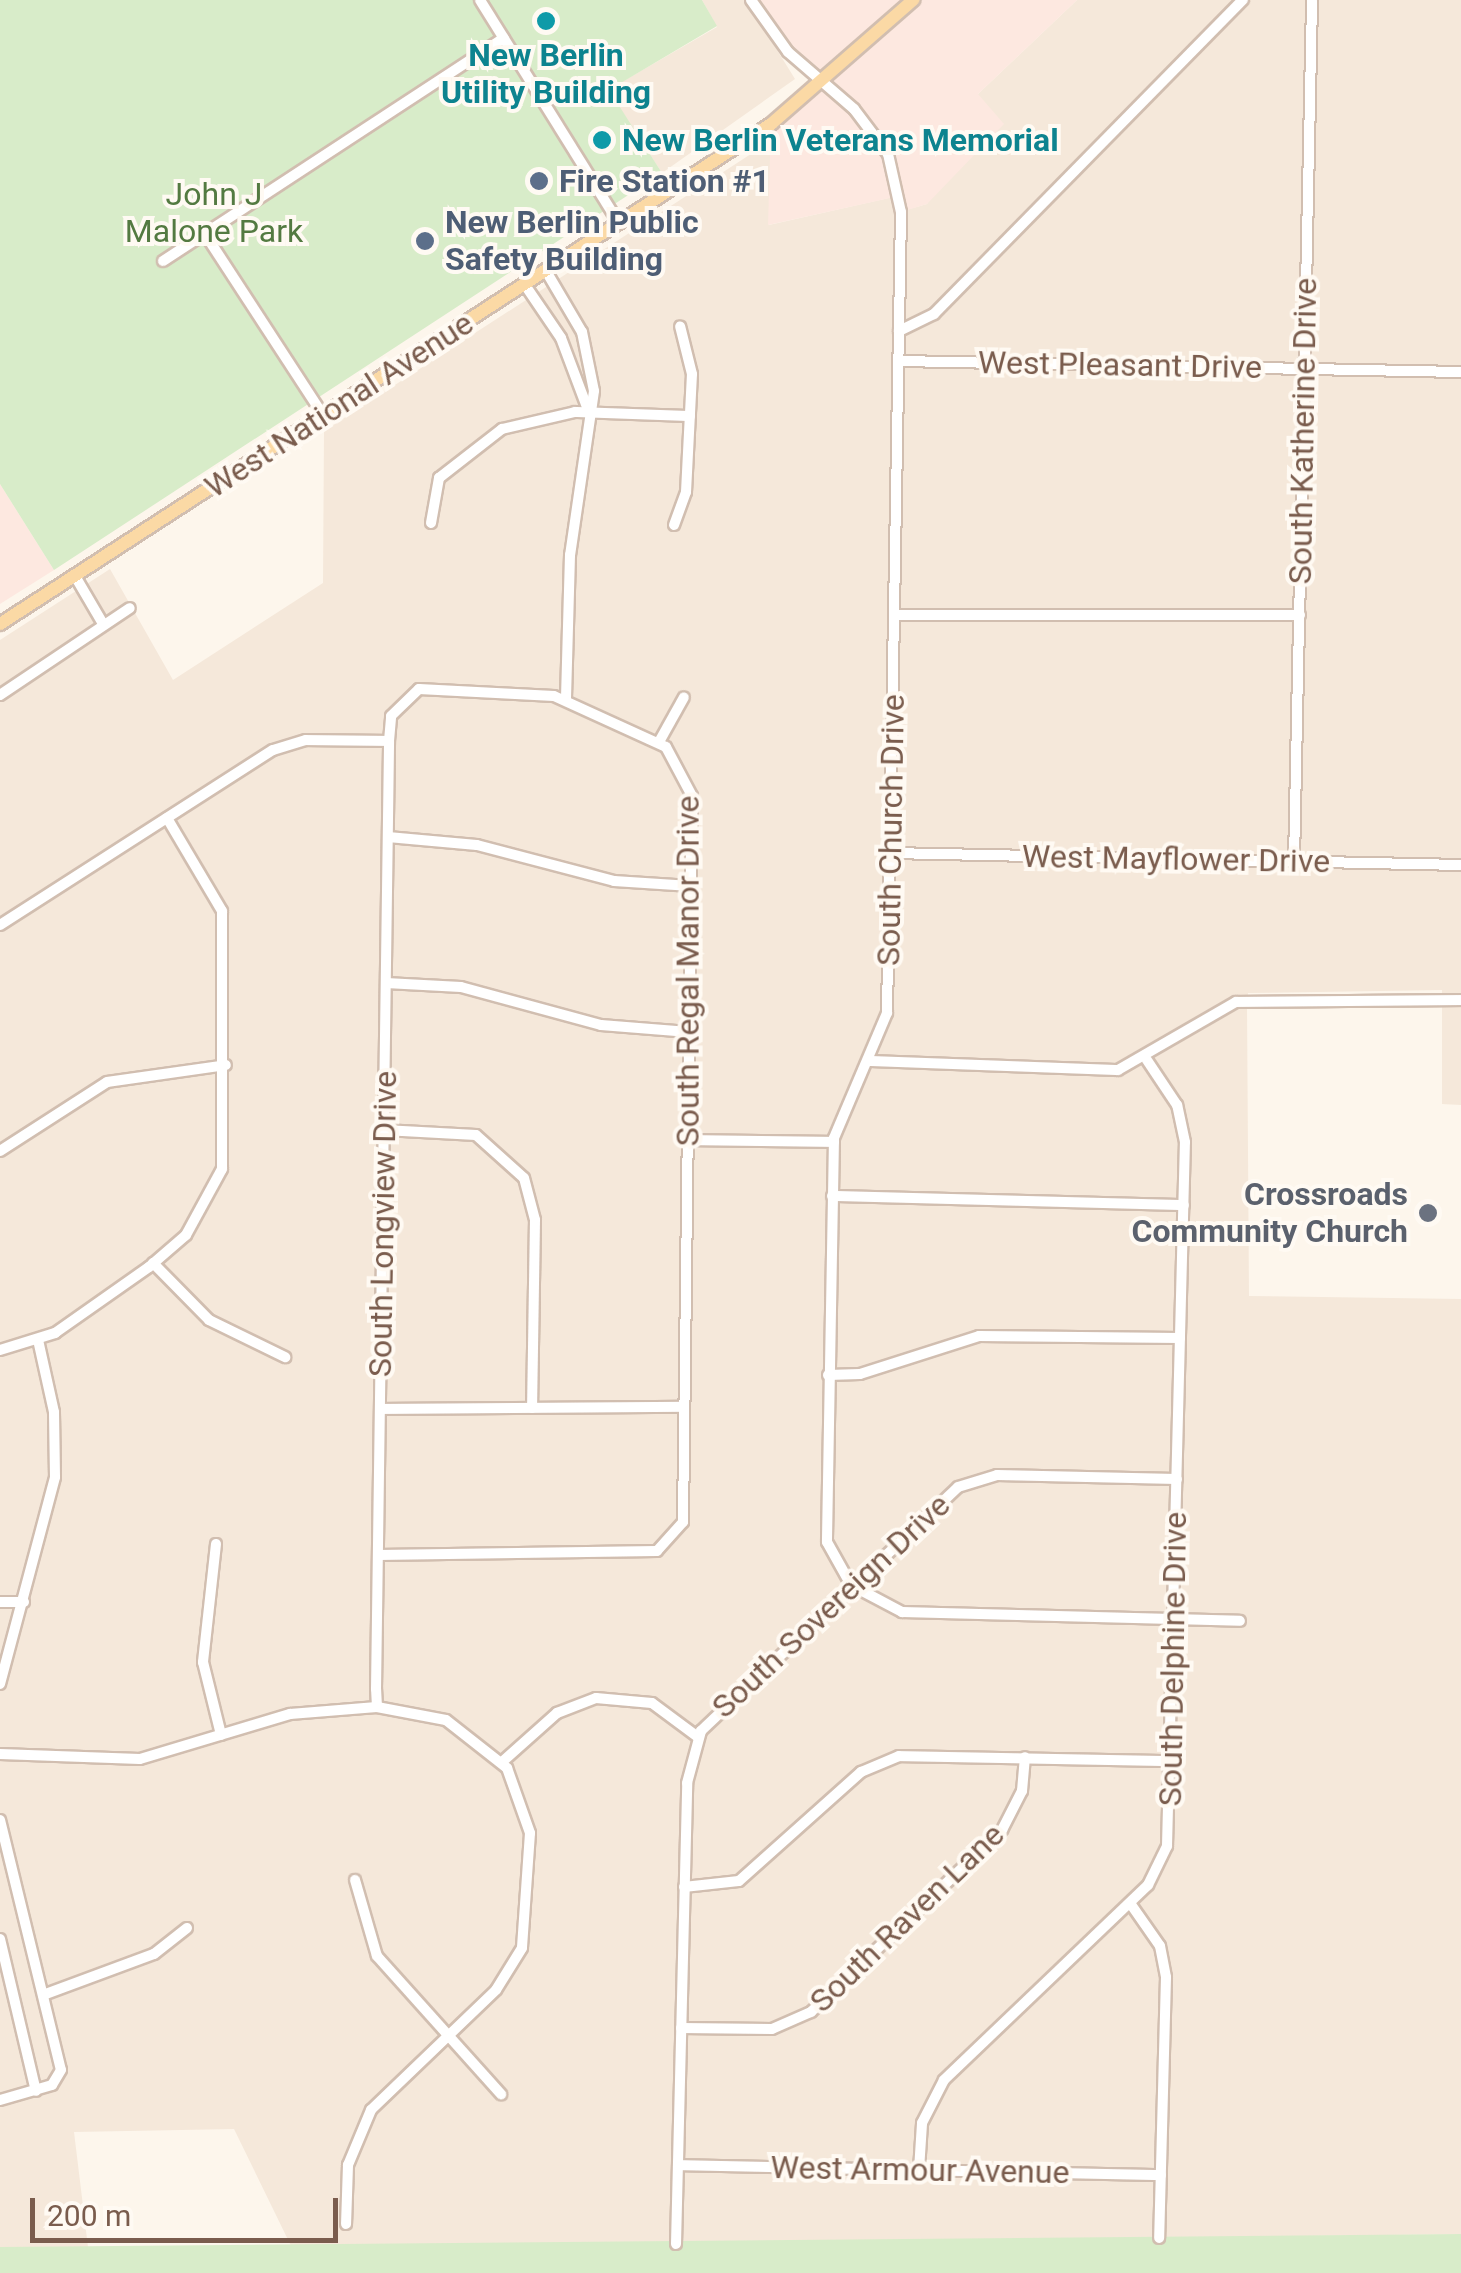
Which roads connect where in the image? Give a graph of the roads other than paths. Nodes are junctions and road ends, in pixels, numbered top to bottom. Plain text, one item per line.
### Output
1 (480, 0) edge
2 (751, 0) edge
3 (912, 0) edge
4 (1243, 0) edge
5 (1312, 0) edge
6 (504, 38) junction
7 (824, 84) junction
8 (620, 222) junction
9 (206, 234) junction
10 (163, 261) dead end
11 (546, 271) junction
12 (525, 285) junction
13 (680, 326) dead end
14 (899, 332) junction
15 (899, 361) junction
16 (1305, 368) junction
17 (1461, 372) edge
18 (588, 411) junction
19 (323, 416) junction
20 (690, 416) junction
21 (431, 523) dead end
22 (674, 525) dead end
23 (76, 576) junction
24 (130, 608) dead end
25 (1300, 614) junction
26 (894, 615) junction
27 (0, 624) edge
28 (103, 624) junction
29 (0, 695) edge
30 (684, 697) dead end
31 (566, 699) junction
32 (389, 741) junction
33 (659, 742) junction
34 (167, 818) junction
35 (388, 837) junction
36 (890, 853) junction
37 (1294, 861) junction
38 (1461, 866) edge
39 (691, 886) junction
40 (0, 926) edge
41 (386, 983) junction
42 (1461, 1000) edge
43 (689, 1032) junction
44 (1147, 1060) junction
45 (869, 1061) junction
46 (226, 1065) junction
47 (384, 1130) junction
48 (688, 1140) junction
49 (834, 1142) junction
50 (0, 1151) edge
51 (832, 1196) junction
52 (1184, 1205) junction
53 (154, 1263) junction
54 (1180, 1338) junction
55 (38, 1340) junction
56 (0, 1350) edge
57 (285, 1357) dead end
58 (828, 1375) junction
59 (684, 1406) junction
60 (532, 1408) junction
61 (380, 1409) junction
62 (1177, 1479) junction
63 (216, 1544) dead end
64 (378, 1555) junction
65 (851, 1584) junction
66 (0, 1602) edge
67 (24, 1602) junction
68 (1174, 1620) junction
69 (1240, 1621) dead end
70 (0, 1684) edge
71 (377, 1707) junction
72 (222, 1735) junction
73 (698, 1737) junction
74 (0, 1754) edge
75 (1025, 1757) junction
76 (1171, 1760) junction
77 (502, 1762) junction
78 (0, 1820) edge
79 (355, 1880) dead end
80 (684, 1887) junction
81 (1130, 1903) junction
82 (186, 1928) dead end
83 (0, 1939) edge
84 (43, 1995) junction
85 (682, 2028) junction
86 (448, 2035) junction
87 (36, 2091) junction
88 (501, 2094) dead end
89 (0, 2100) edge
90 (678, 2165) junction
91 (920, 2170) junction
92 (1161, 2175) junction
93 (346, 2224) dead end
94 (1160, 2238) dead end
95 (676, 2244) dead end

1 - 6 street
2 - 7 street, South Church Drive
3 - 7 main road, West National Avenue
4 - 14 street
5 - 16 street, South Katherine Drive
6 - 8 street
6 - 9 street
7 - 8 main road, West National Avenue
7 - 14 street, South Church Drive
8 - 11 main road, West National Avenue
9 - 10 street
9 - 19 street
11 - 12 main road, West National Avenue
11 - 18 street
12 - 18 street
12 - 19 main road, West National Avenue
13 - 20 street
14 - 15 street, South Church Drive
15 - 16 street, West Pleasant Drive
15 - 26 street, South Church Drive
16 - 17 street, West Pleasant Drive
16 - 25 street, South Katherine Drive
18 - 20 street
18 - 21 street
18 - 31 street
19 - 23 main road, West National Avenue
20 - 22 street
23 - 27 main road, West National Avenue
23 - 28 street
24 - 28 street
25 - 26 street
25 - 37 street, South Katherine Drive
26 - 36 street, South Church Drive
28 - 29 street
30 - 33 street
31 - 32 street
31 - 33 street, South Regal Manor Drive
32 - 34 street
32 - 35 street, South Longview Drive
33 - 39 street, South Regal Manor Drive
34 - 40 street
34 - 46 street
35 - 39 street
35 - 41 street, South Longview Drive
36 - 37 street, West Mayflower Drive
36 - 45 street, South Church Drive
37 - 38 street, West Mayflower Drive
39 - 43 street, South Regal Manor Drive
41 - 43 street
41 - 47 street, South Longview Drive
42 - 44 street
43 - 48 street, South Regal Manor Drive
44 - 45 street
44 - 52 street, South Delphine Drive
45 - 49 street, South Church Drive
46 - 50 street
46 - 53 street
47 - 60 street
47 - 61 street, South Longview Drive
48 - 49 street
48 - 59 street, South Regal Manor Drive
49 - 51 street, South Church Drive
51 - 52 street
51 - 58 street, South Church Drive
52 - 54 street, South Delphine Drive
53 - 55 street
53 - 57 street
54 - 58 street
54 - 62 street, South Delphine Drive
55 - 56 street
55 - 67 street
58 - 65 street, South Church Drive
59 - 60 street
59 - 64 street, South Regal Manor Drive
60 - 61 street
61 - 64 street, South Longview Drive
62 - 65 street, South Sovereign Drive
62 - 68 street, South Delphine Drive
63 - 72 street
64 - 71 street, South Longview Drive
65 - 68 street
65 - 73 street, South Sovereign Drive
66 - 67 street
67 - 70 street
68 - 69 street
68 - 76 street, South Delphine Drive
71 - 72 street
71 - 77 street
72 - 74 street
73 - 77 street
73 - 80 street, South Sovereign Drive
75 - 76 street
75 - 80 street
75 - 85 street, South Raven Lane
76 - 81 street, South Delphine Drive
77 - 86 street
78 - 84 street
79 - 86 street
80 - 85 street, South Sovereign Drive
81 - 91 street, South Delphine Drive
81 - 92 street
82 - 84 street
83 - 87 street
84 - 87 street
85 - 90 street, South Sovereign Drive
86 - 88 street
86 - 93 street
87 - 89 street
90 - 91 street, West Armour Avenue
90 - 95 street, South Sovereign Drive
91 - 92 street, West Armour Avenue
92 - 94 street

